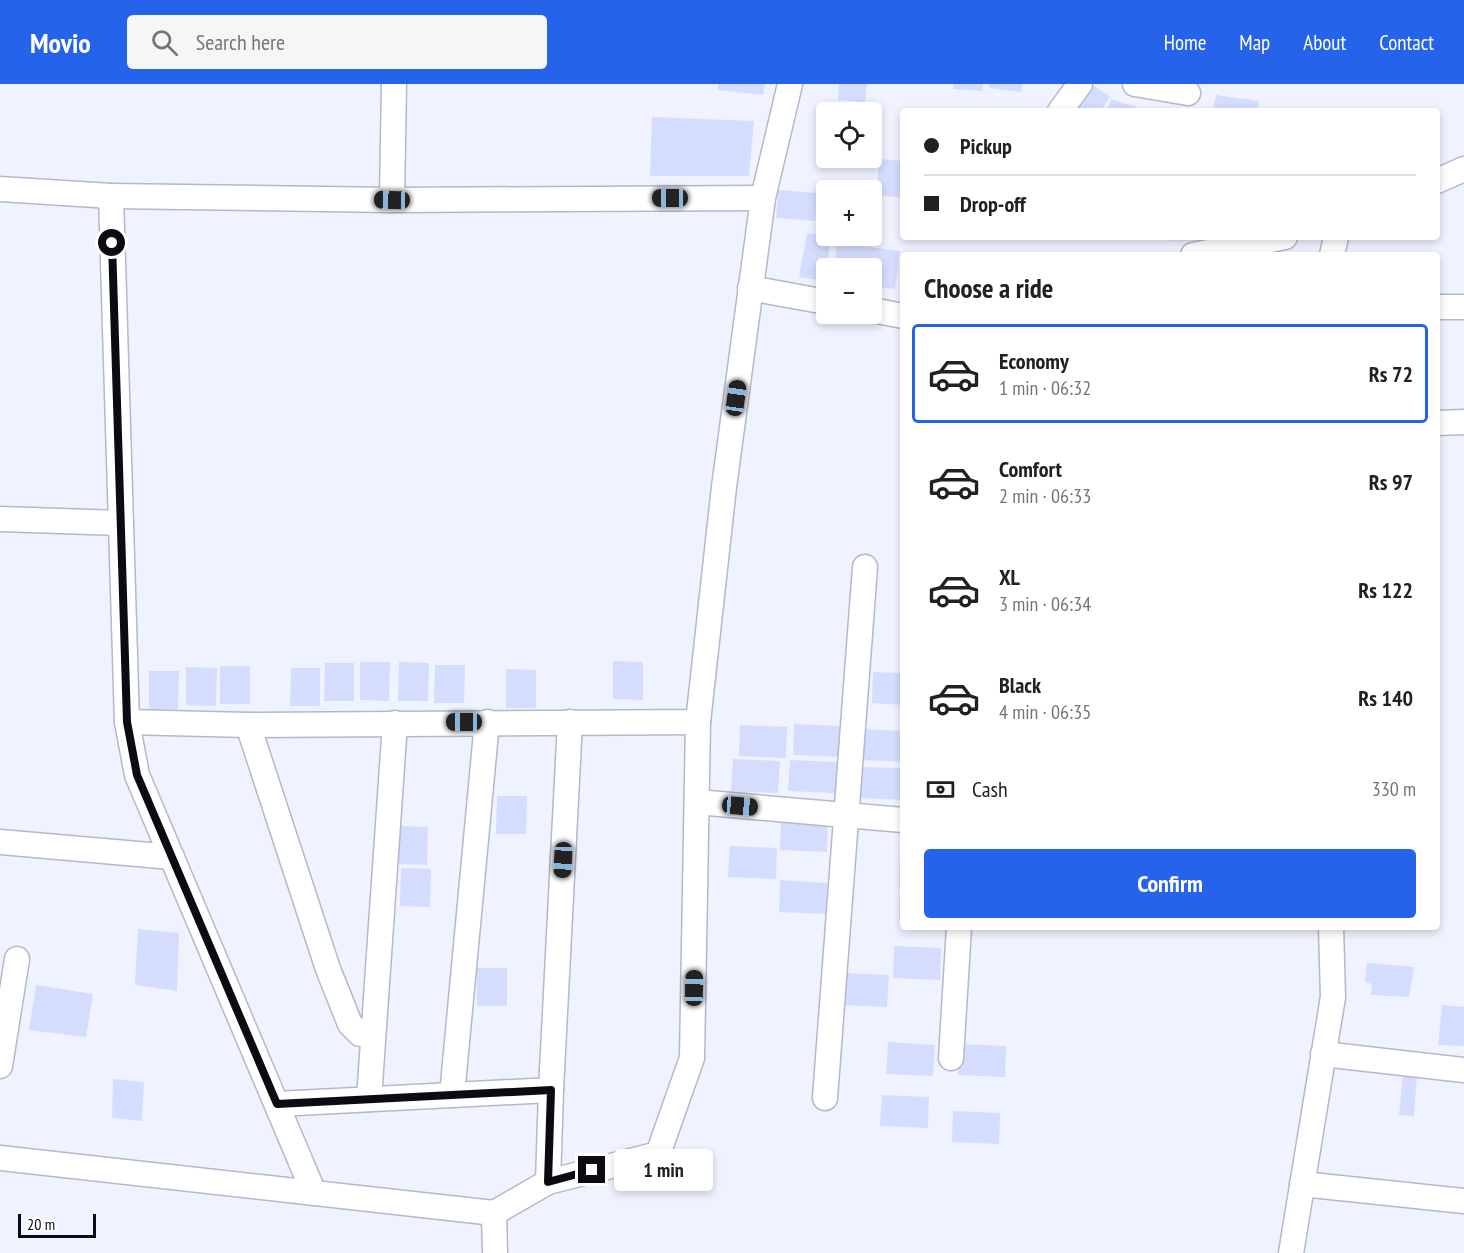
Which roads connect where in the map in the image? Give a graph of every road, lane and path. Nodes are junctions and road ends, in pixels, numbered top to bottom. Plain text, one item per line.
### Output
1 (394, 84) edge
2 (790, 84) edge
3 (1080, 84) edge
4 (1134, 84) edge
5 (1188, 93) dead end
6 (1062, 108) edge
7 (1464, 169) edge
8 (1440, 180) edge
9 (0, 189) edge
10 (111, 196) junction
11 (763, 198) junction
12 (392, 200) junction
13 (1270, 240) edge
14 (1208, 252) edge
15 (750, 288) junction
16 (816, 300) edge
17 (1440, 307) edge
18 (1464, 307) edge
19 (882, 312) edge
20 (900, 315) edge
21 (1464, 422) edge
22 (1440, 423) edge
23 (0, 519) edge
24 (121, 523) junction
25 (865, 567) dead end
26 (127, 722) junction
27 (487, 722) junction
28 (570, 722) junction
29 (698, 722) junction
30 (395, 723) junction
31 (248, 724) junction
32 (697, 802) junction
33 (847, 816) junction
34 (900, 820) edge
35 (0, 842) edge
36 (172, 858) junction
37 (959, 930) edge
38 (1331, 930) edge
39 (17, 959) dead end
40 (6, 995) edge
41 (372, 1036) junction
42 (1323, 1054) junction
43 (951, 1058) dead end
44 (0, 1066) edge
45 (1464, 1070) edge
46 (551, 1090) junction
47 (452, 1095) junction
48 (825, 1098) dead end
49 (369, 1100) junction
50 (277, 1104) junction
51 (0, 1158) edge
52 (548, 1182) junction
53 (1302, 1184) junction
54 (314, 1193) junction
55 (1464, 1201) edge
56 (494, 1213) junction
57 (495, 1253) edge
58 (1290, 1253) edge

1 - 12 street
2 - 11 street
3 - 6 street
4 - 5 street
7 - 8 street
9 - 10 street
10 - 12 street
10 - 24 street
11 - 12 street
11 - 15 street
13 - 14 street
15 - 16 street
15 - 29 street
17 - 18 street
19 - 20 street
21 - 22 street
23 - 24 street
24 - 26 street
25 - 33 street
26 - 31 street
26 - 36 street
27 - 28 street
27 - 30 street
27 - 47 street
28 - 29 street
28 - 46 street
29 - 32 street
30 - 31 street
30 - 41 street
31 - 41 street
32 - 33 street
32 - 52 street
33 - 34 street
33 - 48 street
35 - 36 street
36 - 50 street
37 - 43 street
38 - 42 street
39 - 40 street
40 - 44 street
41 - 49 street
42 - 45 street
42 - 53 street
46 - 47 street
46 - 52 street
47 - 49 street
49 - 50 street
50 - 54 street
51 - 54 street
52 - 56 street
53 - 55 street
53 - 58 street
54 - 56 street
56 - 57 street

